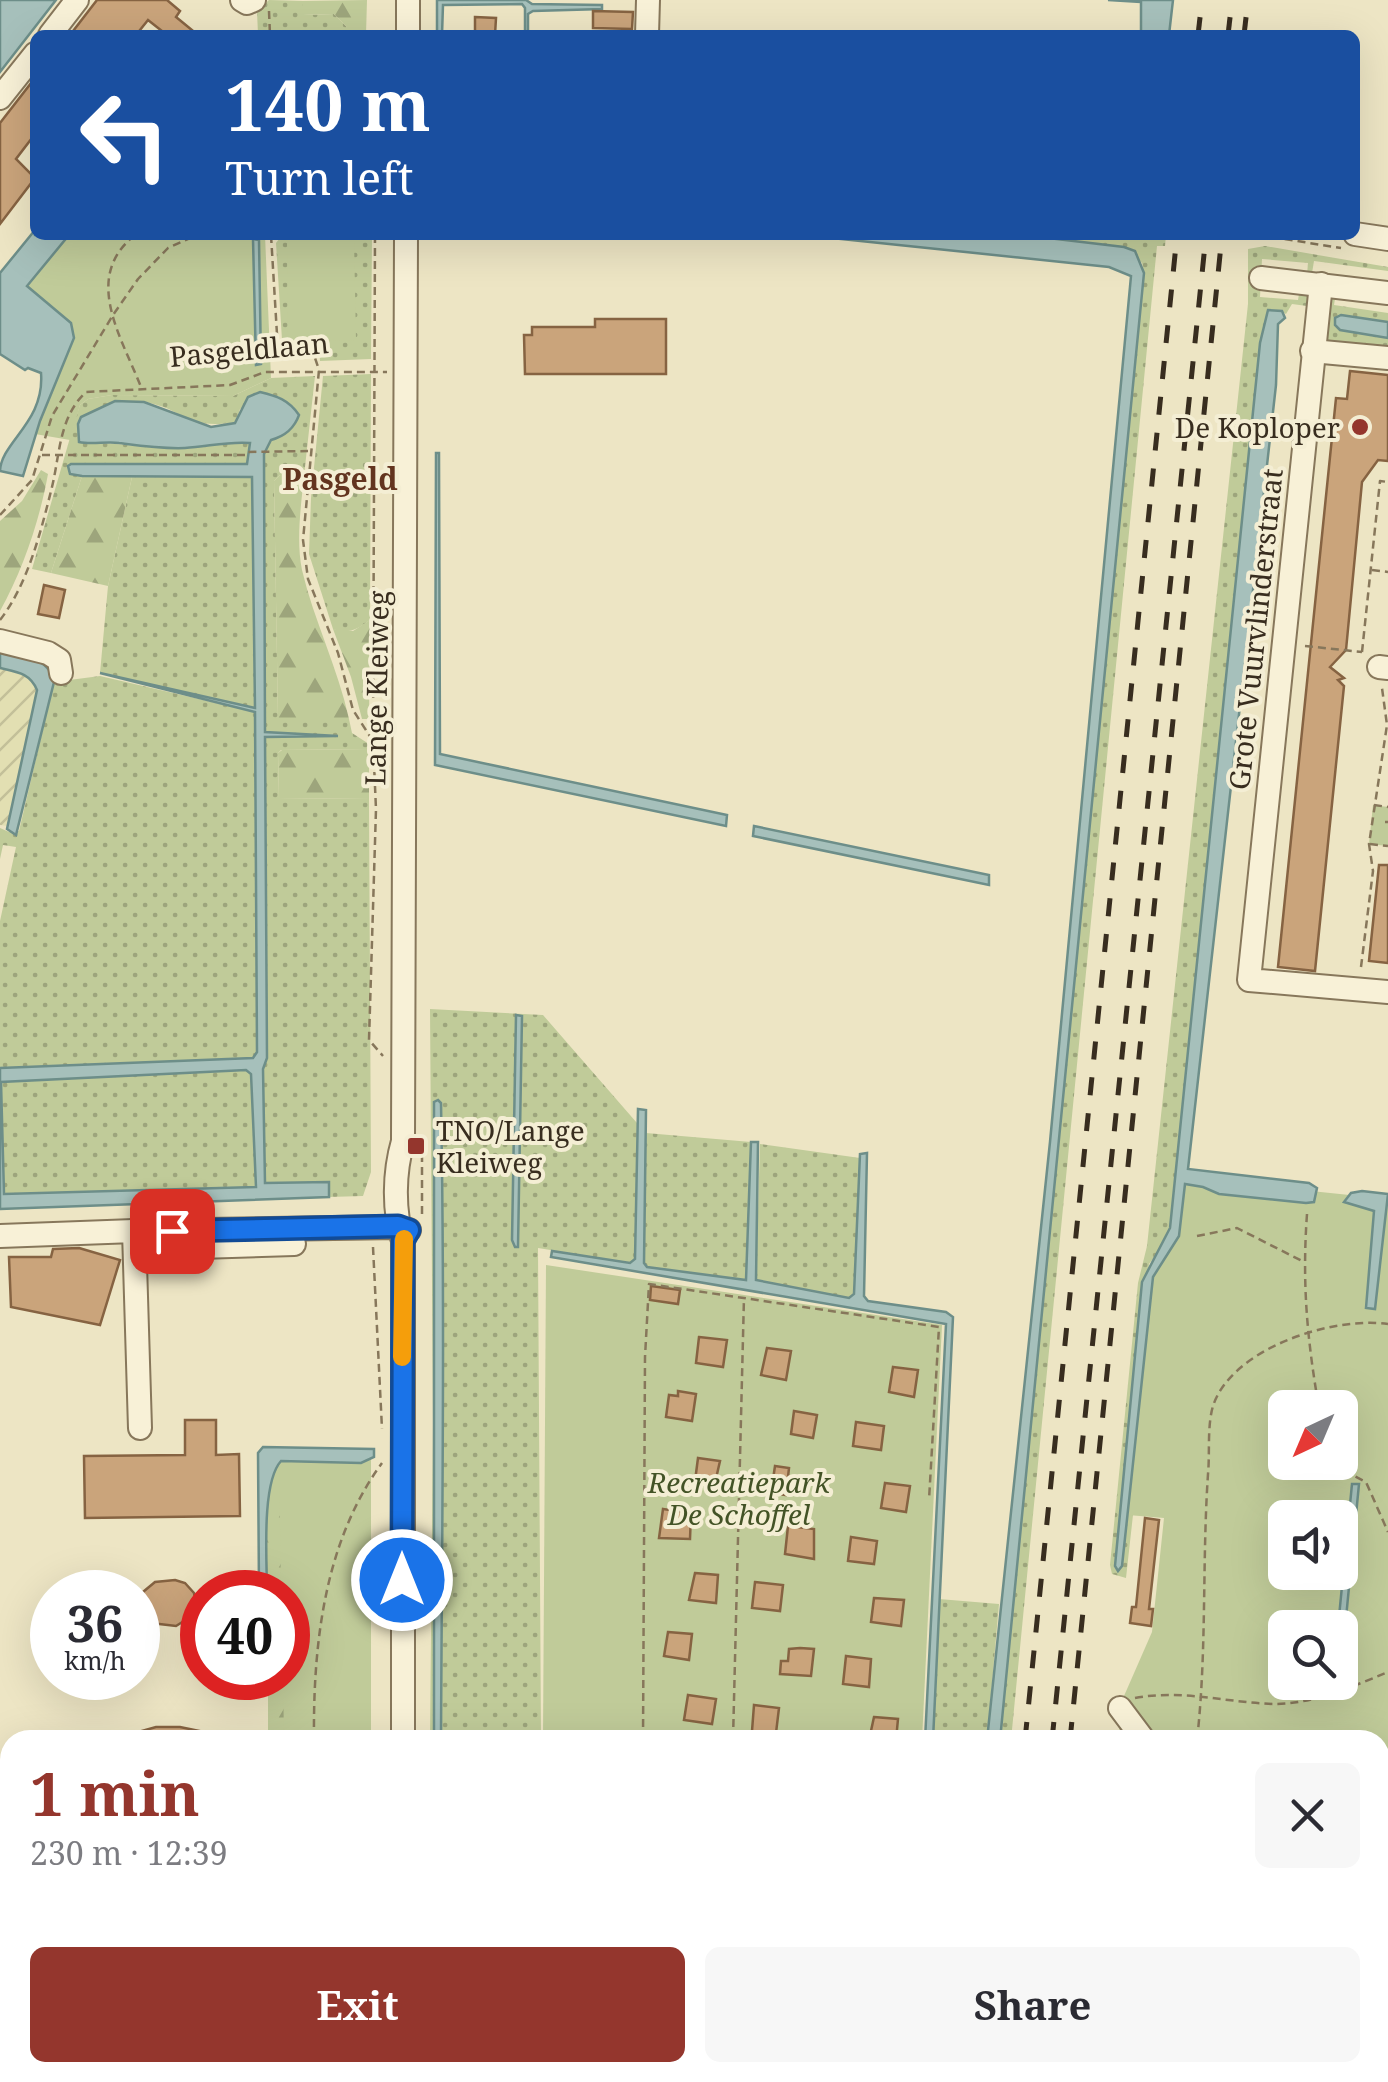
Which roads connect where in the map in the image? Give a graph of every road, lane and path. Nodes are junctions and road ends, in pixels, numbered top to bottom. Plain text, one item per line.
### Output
1 (76, 0) edge
2 (242, 0) edge
3 (254, 0) edge
4 (269, 0) edge
5 (408, 0) edge
6 (648, 0) edge
7 (54, 30) edge
8 (270, 30) edge
9 (408, 30) edge
10 (647, 30) edge
11 (30, 60) edge
12 (0, 98) edge
13 (1388, 239) edge
14 (130, 240) edge
15 (186, 240) edge
16 (271, 240) edge
17 (375, 240) edge
18 (406, 240) edge
19 (1327, 240) edge
20 (1355, 242) edge
21 (1261, 278) dead end
22 (1321, 284) junction
23 (1388, 293) edge
24 (113, 315) junction
25 (1312, 351) junction
26 (1388, 358) edge
27 (319, 370) junction
28 (374, 371) junction
29 (407, 372) junction
30 (141, 387) junction
31 (311, 451) junction
32 (58, 454) junction
33 (41, 455) junction
34 (1388, 482) edge
35 (0, 516) edge
36 (1370, 570) junction
37 (1388, 572) edge
38 (0, 620) edge
39 (0, 641) edge
40 (1284, 644) junction
41 (1376, 660) edge
42 (61, 673) dead end
43 (373, 741) junction
44 (1373, 805) junction
45 (1388, 807) edge
46 (1369, 844) junction
47 (1388, 846) edge
48 (1358, 988) junction
49 (1388, 992) edge
50 (384, 1057) dead end
51 (1306, 1214) dead end
52 (403, 1232) junction
53 (0, 1236) edge
54 (1197, 1236) dead end
55 (134, 1240) junction
56 (373, 1242) junction
57 (1304, 1262) junction
58 (744, 1297) junction
59 (1388, 1324) edge
60 (1306, 1333) junction
61 (1316, 1390) edge
62 (140, 1428) dead end
63 (382, 1444) dead end
64 (383, 1462) dead end
65 (1358, 1478) edge
66 (928, 1500) dead end
67 (1388, 1532) edge
68 (1388, 1672) edge
69 (1202, 1696) junction
70 (1127, 1703) joint
71 (314, 1730) edge
72 (403, 1730) edge
73 (643, 1730) edge
74 (733, 1730) edge
75 (1139, 1730) edge
76 (1199, 1730) edge

1 - 7 street
2 - 3 street
4 - 8 path
5 - 9 street
6 - 10 street
11 - 12 street
13 - 20 street
14 - 24 path
15 - 24 path
16 - 27 path
17 - 28 path
18 - 29 street, Lange Kleiweg
19 - 20 path
21 - 22 street
22 - 23 street
22 - 25 street, Grote Vuurvlinderstraat
24 - 30 path
24 - 33 path
25 - 26 street
25 - 40 street, Grote Vuurvlinderstraat
27 - 28 path, Pasgeldlaan
27 - 30 path, Pasgeldlaan
27 - 31 path
28 - 29 path, Pasgeldlaan
28 - 43 path
29 - 52 street, Lange Kleiweg
30 - 32 path, Pasgeldlaan
31 - 32 path
31 - 43 path
32 - 33 path
32 - 38 path, Pasgeldlaan
33 - 35 path
34 - 36 path
36 - 37 path
36 - 41 path
39 - 42 street
40 - 41 path
40 - 48 street, Grote Vuurvlinderstraat
41 - 44 path
43 - 50 path
44 - 45 path
44 - 46 path
46 - 47 path
46 - 48 path
48 - 49 street
51 - 57 path
52 - 55 street
52 - 56 street
52 - 72 street, Lange Kleiweg
53 - 55 street
54 - 57 path
55 - 56 street
55 - 62 street
56 - 63 path
57 - 60 path
58 - 66 path
58 - 73 path
58 - 74 path
59 - 60 path
60 - 61 path
60 - 69 path
64 - 71 path
65 - 67 path
68 - 69 path
69 - 70 path
69 - 76 path
70 - 75 street

